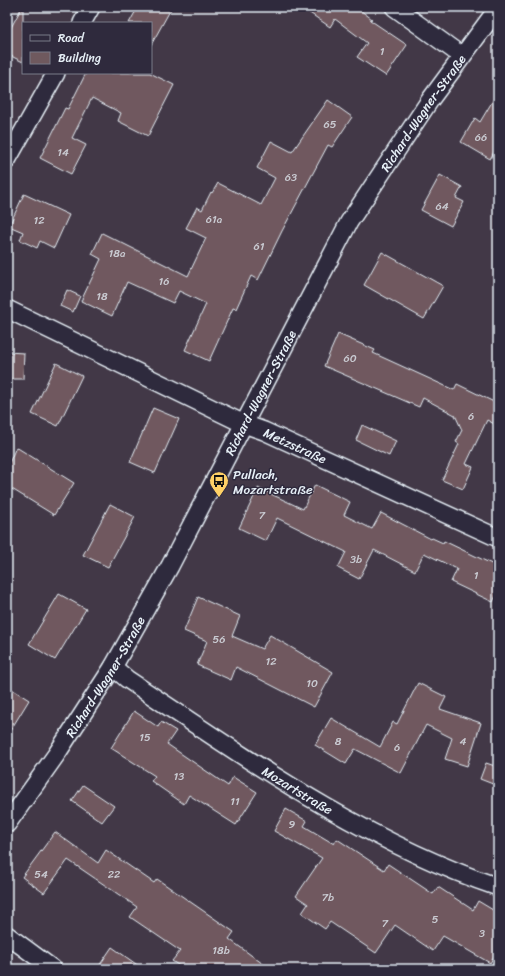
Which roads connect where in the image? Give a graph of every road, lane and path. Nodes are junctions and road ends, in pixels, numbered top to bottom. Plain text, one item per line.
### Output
1 (91, 7) edge
2 (394, 7) edge
3 (498, 8) edge
4 (83, 22) edge
5 (462, 56) junction
6 (55, 74) edge
7 (7, 160) edge
8 (7, 308) edge
9 (244, 424) junction
10 (498, 538) edge
11 (113, 667) junction
12 (7, 824) edge
13 (498, 887) edge
14 (7, 936) edge
15 (53, 969) edge

1 - 4 street
2 - 5 street
3 - 5 street, Richard-Wagner-Straße
5 - 9 street, Richard-Wagner-Straße
6 - 7 street
8 - 9 street, Metzstraße
9 - 10 street, Metzstraße
9 - 11 street, Richard-Wagner-Straße
11 - 12 street, Richard-Wagner-Straße
11 - 13 street, Mozartstraße
14 - 15 street

